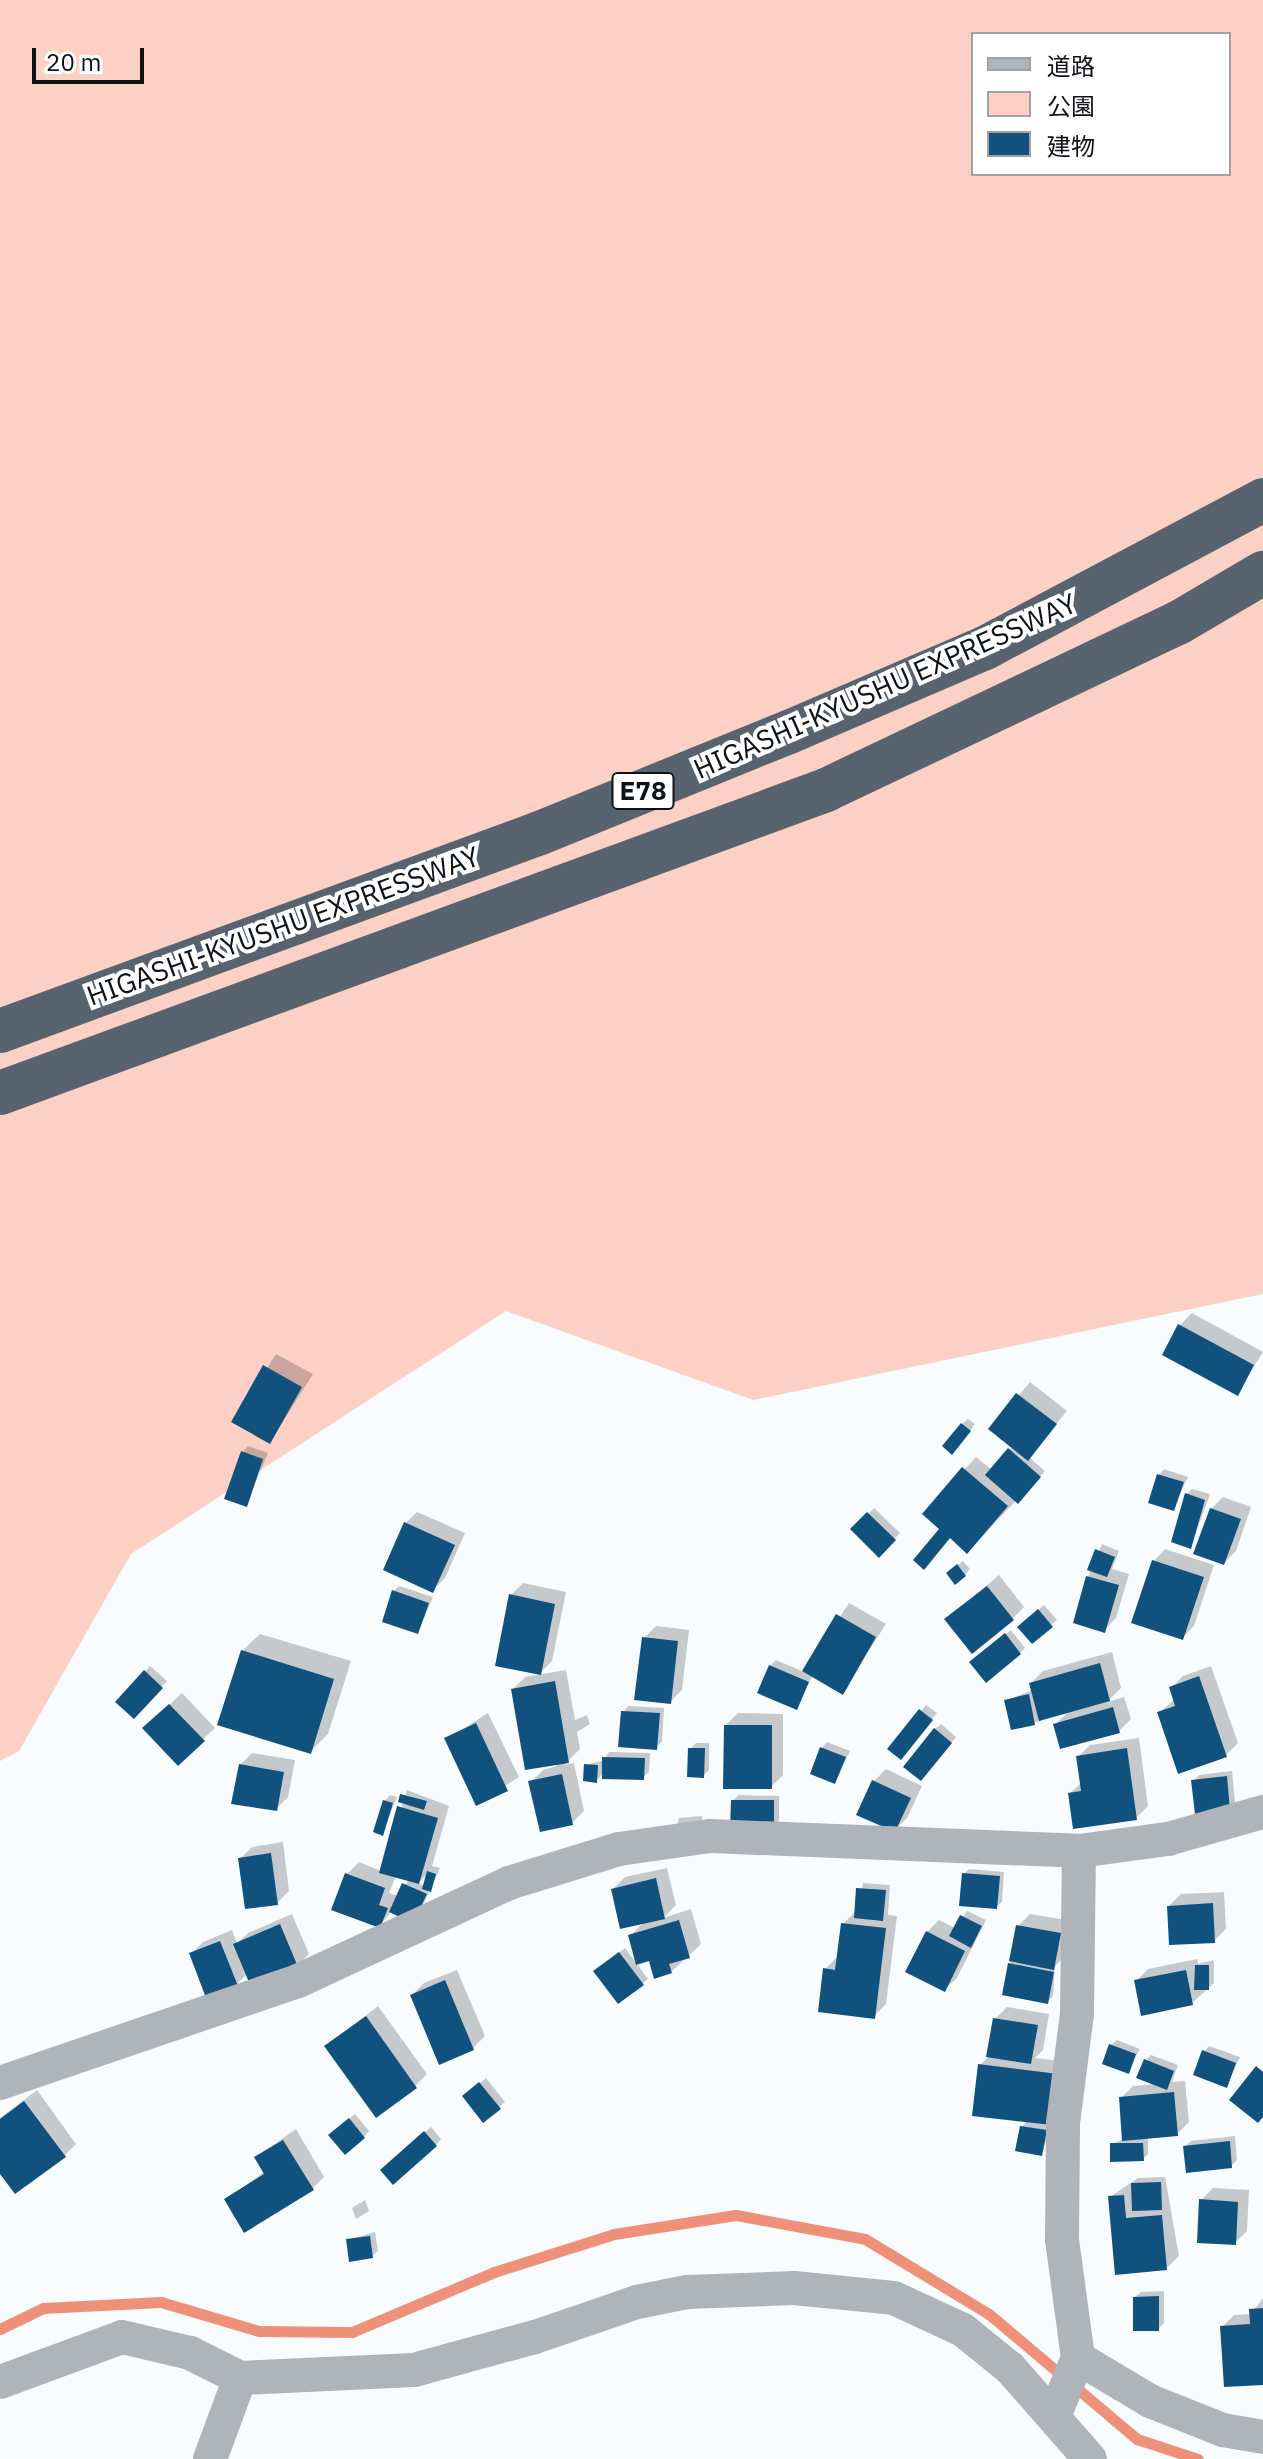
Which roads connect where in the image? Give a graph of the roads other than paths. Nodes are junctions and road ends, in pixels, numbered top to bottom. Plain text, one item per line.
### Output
1 (1263, 500) edge
2 (1263, 573) edge
3 (0, 1031) edge
4 (0, 1093) edge
5 (1263, 1812) edge
6 (1079, 1851) junction
7 (0, 2083) edge
8 (1078, 2358) junction
9 (240, 2378) junction
10 (0, 2382) edge
11 (1055, 2414) junction
12 (1263, 2437) edge
13 (210, 2459) edge
14 (1090, 2459) edge

1 - 3 highway, HIGASHI-KYUSHU EXPRESSWAY / E78
2 - 4 highway, E78
5 - 6 street
6 - 7 street
6 - 8 street
8 - 11 street
8 - 12 street
9 - 10 street
9 - 11 street
9 - 13 street
11 - 14 street

